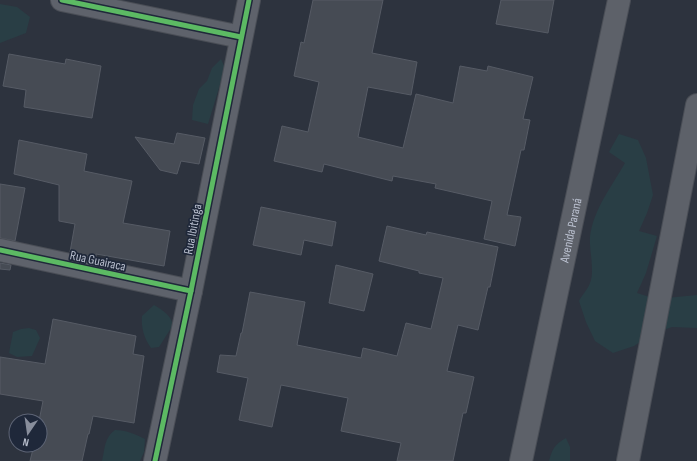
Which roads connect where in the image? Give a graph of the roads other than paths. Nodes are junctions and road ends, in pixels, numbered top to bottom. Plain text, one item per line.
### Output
1 (62, 0) edge
2 (249, 0) edge
3 (619, 0) edge
4 (241, 38) junction
5 (697, 105) edge
6 (0, 250) edge
7 (191, 291) junction
8 (155, 461) edge
9 (521, 461) edge
10 (628, 461) edge

1 - 4 street
2 - 4 street, Rua Ibitinga
3 - 9 main road, Avenida Paraná
4 - 7 street, Rua Ibitinga
5 - 10 main road
6 - 7 street, Rua Guairaca
7 - 8 street, Rua Ibitinga

